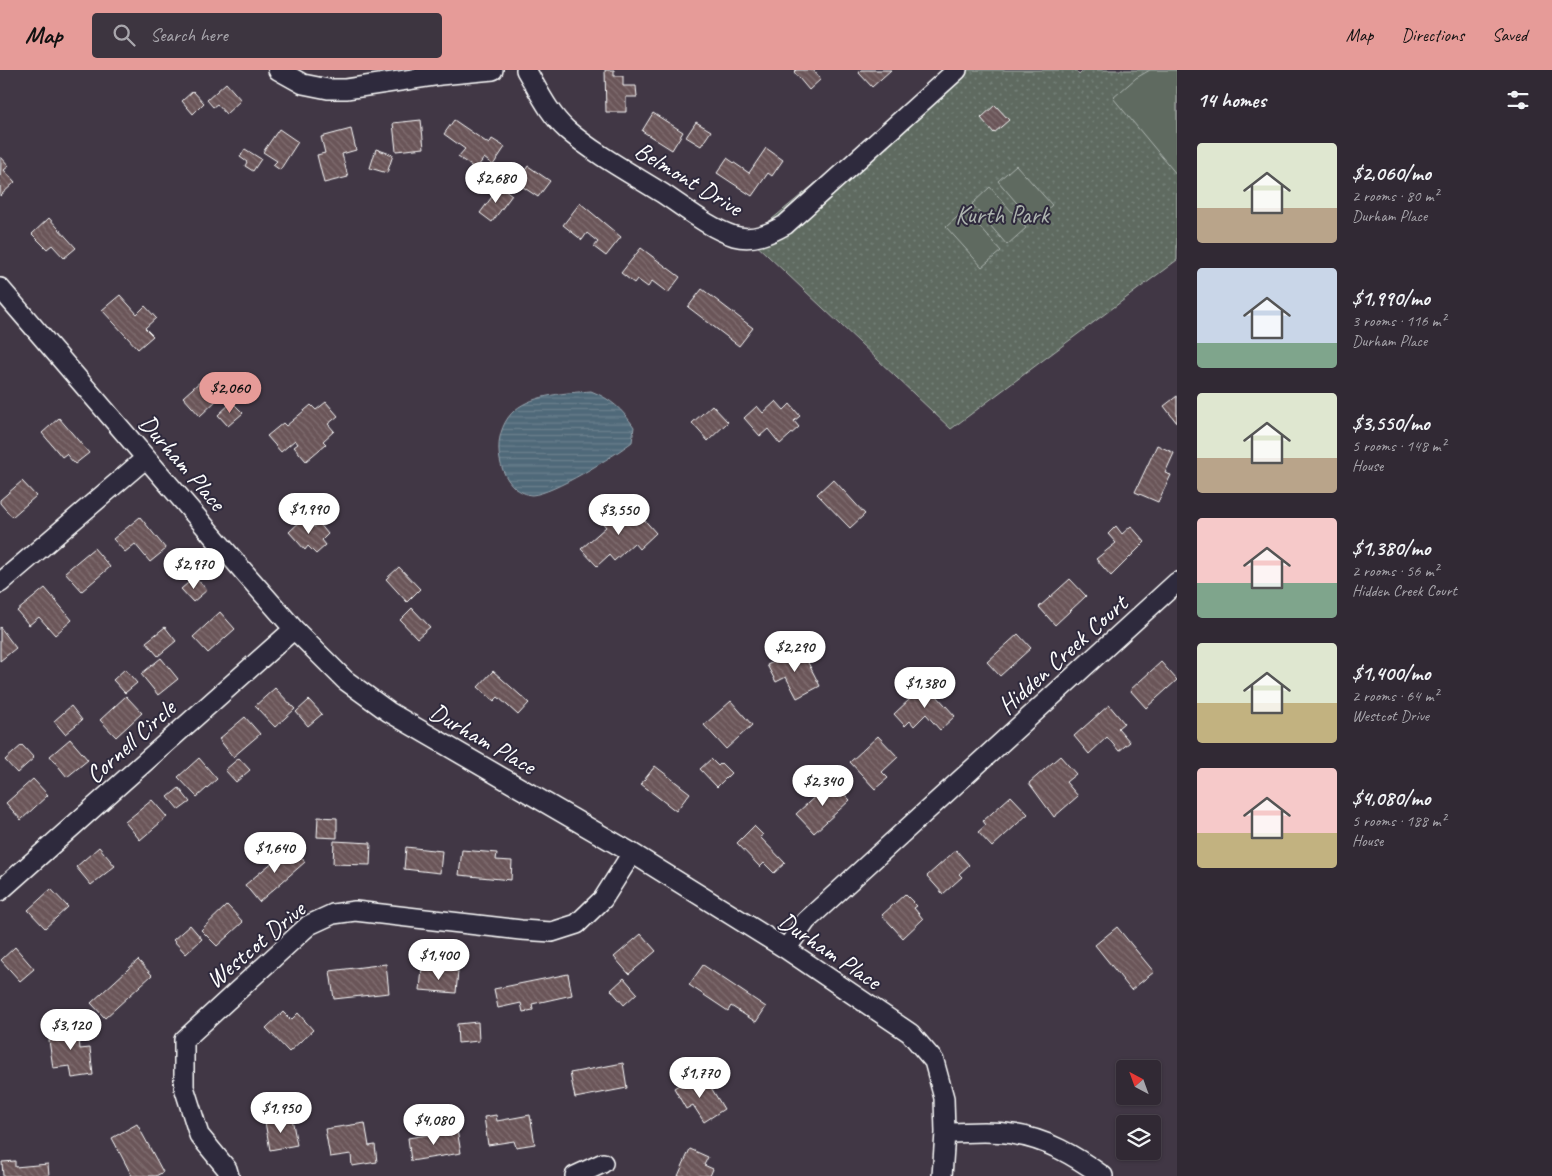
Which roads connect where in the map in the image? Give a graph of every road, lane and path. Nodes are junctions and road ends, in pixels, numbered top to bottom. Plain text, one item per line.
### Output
1 (278, 70) edge
2 (493, 70) edge
3 (526, 70) edge
4 (957, 70) edge
5 (0, 288) edge
6 (146, 458) junction
7 (1177, 582) edge
8 (0, 583) edge
9 (294, 628) junction
10 (632, 854) junction
11 (0, 891) edge
12 (786, 949) junction
13 (945, 1133) junction
14 (603, 1163) dead end
15 (229, 1176) edge
16 (575, 1176) edge
17 (942, 1176) edge
18 (1103, 1176) edge

1 - 2 street
3 - 4 street, Belmont Drive
5 - 6 street, Durham Place
6 - 8 street
6 - 9 street, Durham Place
7 - 12 street, Hidden Creek Court
9 - 10 street, Durham Place
9 - 11 street, Cornell Circle
10 - 12 street, Durham Place
10 - 15 street, Westcot Drive
12 - 13 street, Durham Place
13 - 17 street, Durham Place
13 - 18 street
14 - 16 street

